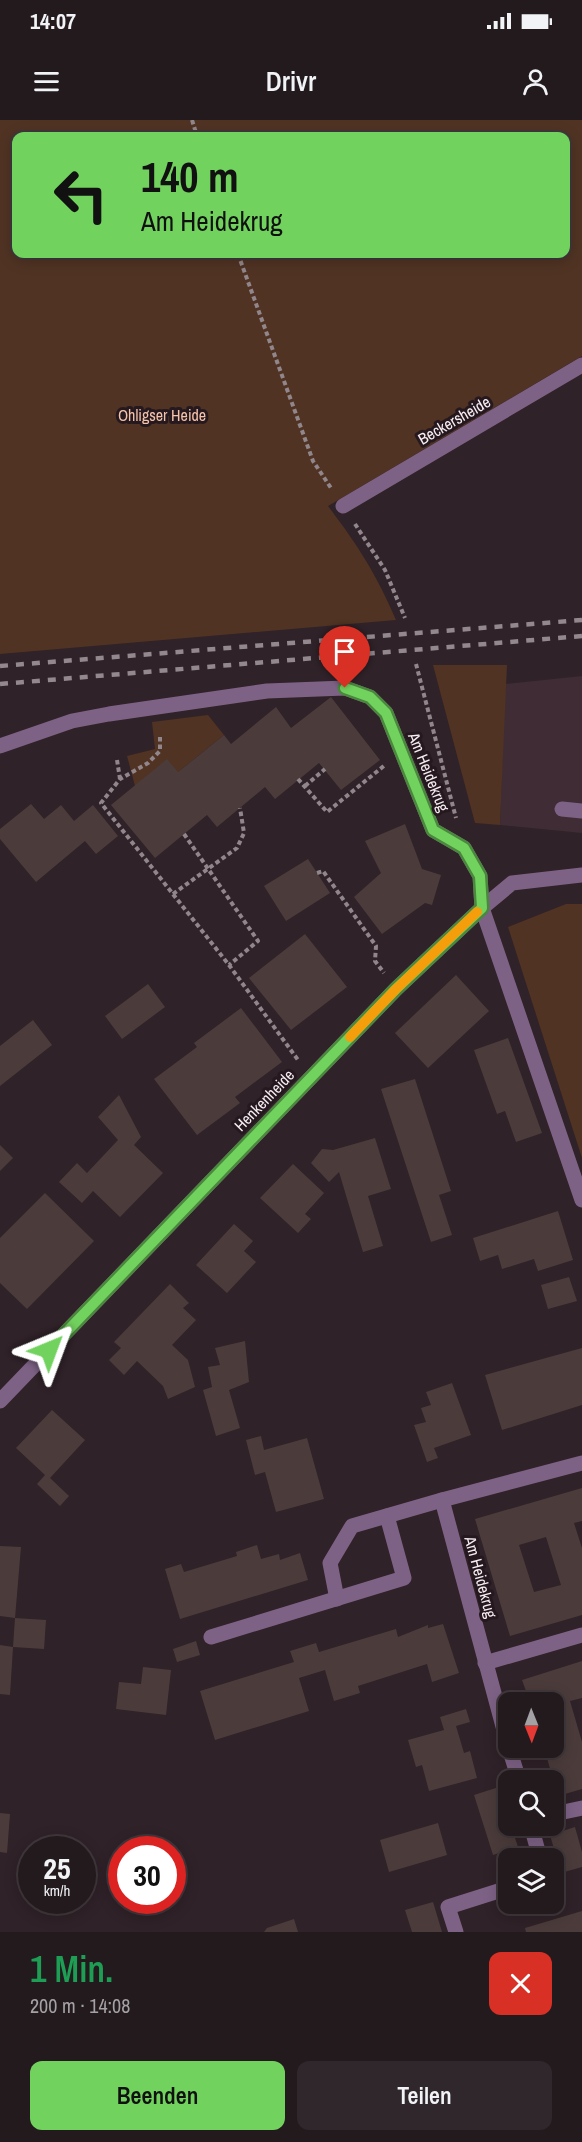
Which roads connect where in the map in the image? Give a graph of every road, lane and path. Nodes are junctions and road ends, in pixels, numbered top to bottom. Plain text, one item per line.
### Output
1 (239, 258) edge
2 (582, 365) edge
3 (343, 506) junction
4 (405, 618) dead end
5 (416, 664) dead end
6 (160, 737) dead end
7 (0, 746) edge
8 (402, 752) junction
9 (117, 760) dead end
10 (325, 769) dead end
11 (120, 779) junction
12 (298, 779) dead end
13 (304, 786) junction
14 (240, 808) dead end
15 (562, 808) dead end
16 (582, 811) edge
17 (184, 834) dead end
18 (464, 848) junction
19 (207, 870) junction
20 (317, 873) dead end
21 (582, 875) edge
22 (173, 894) junction
23 (482, 908) junction
24 (229, 965) junction
25 (396, 989) junction
26 (311, 1077) junction
27 (582, 1200) edge
28 (0, 1401) edge
29 (582, 1463) edge
30 (442, 1500) junction
31 (387, 1516) junction
32 (337, 1599) junction
33 (582, 1635) edge
34 (211, 1637) dead end
35 (485, 1663) junction
36 (498, 1708) edge
37 (582, 1808) edge
38 (564, 1812) edge
39 (498, 1891) edge
40 (456, 1932) edge

1 - 3 path
2 - 3 street, Beckersheide
3 - 4 path
5 - 18 path
6 - 11 path
7 - 8 street, Am Heidekrug
8 - 13 path
8 - 18 street, Am Heidekrug
9 - 11 path
10 - 13 path
11 - 22 path
12 - 13 path
14 - 19 path
15 - 16 street
17 - 19 path
18 - 23 street
19 - 22 path
19 - 24 path
20 - 25 path
21 - 23 street, Henkenheide
22 - 24 path
23 - 25 street, Henkenheide
23 - 27 street
24 - 26 path
25 - 26 street, Henkenheide
26 - 28 street, Henkenheide
29 - 30 street
30 - 31 street
30 - 35 street, Am Heidekrug
31 - 32 street
31 - 32 street
32 - 34 street
33 - 35 street
35 - 36 street, Am Heidekrug
37 - 38 street
39 - 40 street

